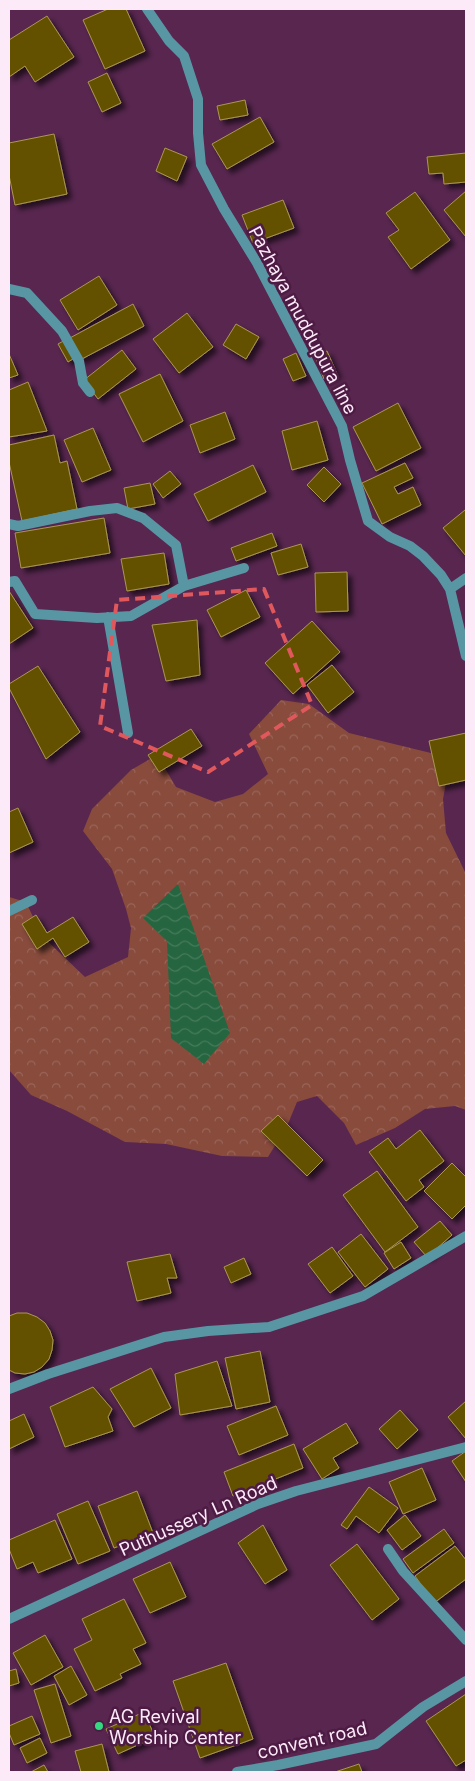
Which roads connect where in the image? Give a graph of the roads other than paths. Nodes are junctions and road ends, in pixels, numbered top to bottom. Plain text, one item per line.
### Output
1 (147, 9) edge
2 (9, 289) edge
3 (90, 392) dead end
4 (9, 524) edge
5 (244, 568) dead end
6 (466, 578) edge
7 (9, 582) edge
8 (184, 586) junction
9 (450, 589) junction
10 (108, 617) junction
11 (466, 656) edge
12 (128, 732) dead end
13 (32, 900) dead end
14 (9, 911) edge
15 (466, 1236) edge
16 (9, 1390) edge
17 (466, 1447) edge
18 (388, 1549) dead end
19 (9, 1619) edge
20 (466, 1640) edge
21 (466, 1681) edge
22 (279, 1769) edge
23 (237, 1772) edge

1 - 9 street, Pazhaya muddupura line
2 - 3 street
4 - 8 street
5 - 8 street
6 - 9 street
7 - 10 street
8 - 10 street
9 - 11 street, Pazhaya muddupura line
10 - 12 street
13 - 14 street
15 - 16 street
17 - 19 street, Puthussery Ln Road
18 - 20 street
21 - 22 street, convent road
22 - 23 street, convent road

